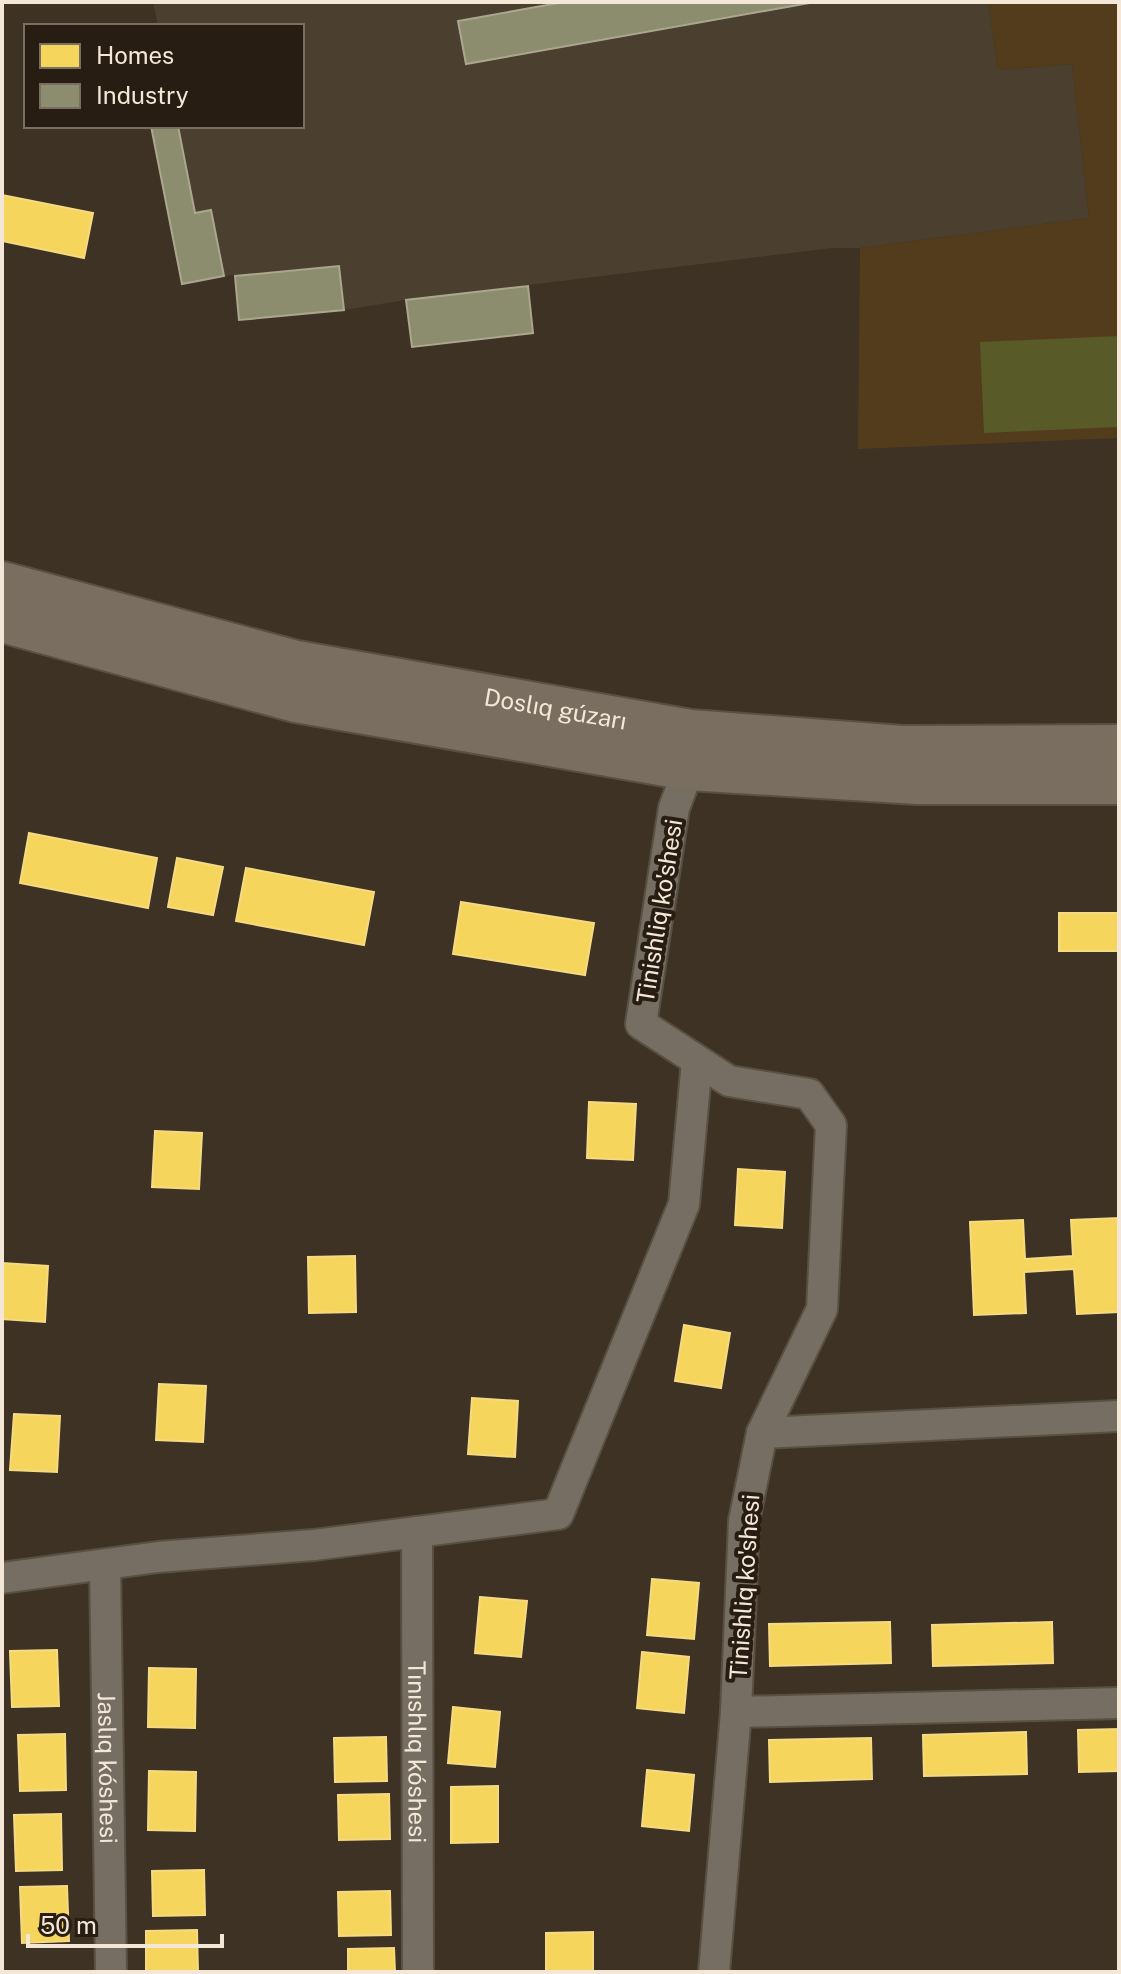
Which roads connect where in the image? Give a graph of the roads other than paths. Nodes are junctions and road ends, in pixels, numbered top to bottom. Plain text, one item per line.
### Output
1 (2, 584) edge
2 (2, 620) edge
3 (1119, 747) edge
4 (689, 768) junction
5 (1119, 782) edge
6 (697, 1061) junction
7 (1119, 1416) edge
8 (762, 1433) junction
9 (417, 1532) junction
10 (105, 1566) junction
11 (2, 1578) edge
12 (1119, 1703) edge
13 (736, 1712) junction
14 (111, 1972) edge
15 (418, 1972) edge
16 (714, 1972) edge

1 - 3 main road, Doslıq gúzarı
2 - 4 main road, Doslıq gúzarı
4 - 5 main road, Doslıq gúzarı
4 - 6 street, Tinishliq ko'shesi
6 - 8 street, Tinishliq ko'shesi
6 - 9 street
7 - 8 street
8 - 13 street, Tinishliq ko'shesi
9 - 10 street
9 - 15 street, Tınıshlıq kóshesi
10 - 11 street
10 - 14 street, Jaslıq kóshesi
12 - 13 street
13 - 16 street, Tinishliq ko'shesi

